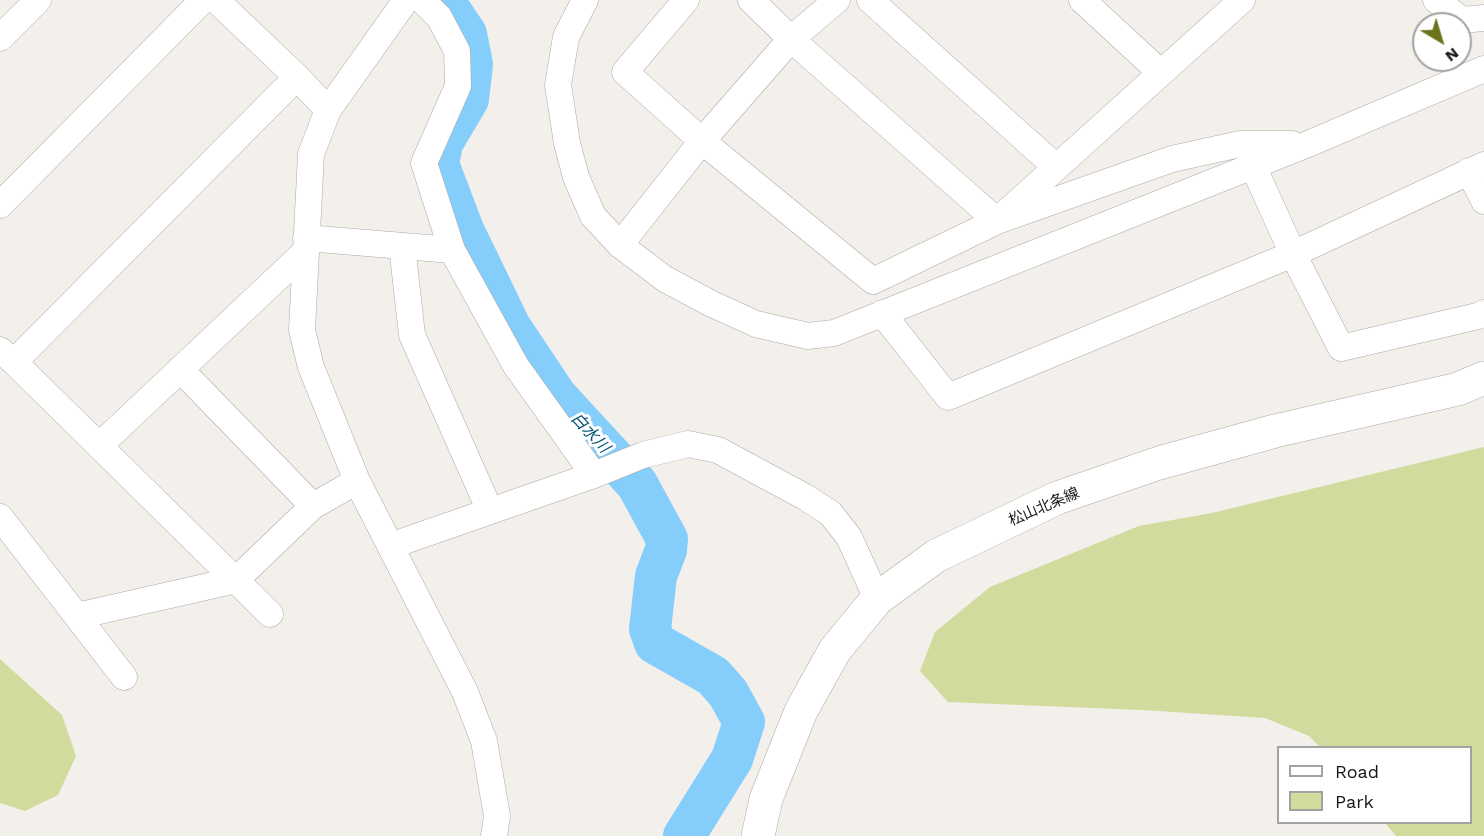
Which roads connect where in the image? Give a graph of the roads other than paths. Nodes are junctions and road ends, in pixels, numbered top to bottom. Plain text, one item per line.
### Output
1 (38, 0) edge
2 (203, 0) edge
3 (216, 0) edge
4 (406, 0) edge
5 (422, 0) edge
6 (585, 0) edge
7 (686, 0) edge
8 (751, 0) edge
9 (837, 0) edge
10 (870, 0) edge
11 (1242, 0) edge
12 (1436, 0) edge
13 (1092, 3) edge
14 (1484, 18) edge
15 (0, 38) edge
16 (790, 39) junction
17 (1484, 69) edge
18 (1161, 73) junction
19 (297, 77) junction
20 (328, 110) junction
21 (702, 141) junction
22 (1308, 144) junction
23 (1253, 166) junction
24 (1056, 167) junction
25 (1477, 168) edge
26 (1484, 201) edge
27 (0, 206) edge
28 (998, 221) junction
29 (305, 245) junction
30 (620, 245) junction
31 (402, 246) junction
32 (452, 250) junction
33 (1293, 254) junction
34 (882, 313) junction
35 (1484, 313) edge
36 (7, 356) edge
37 (180, 369) junction
38 (1484, 378) edge
39 (99, 446) junction
40 (594, 475) junction
41 (357, 480) junction
42 (313, 506) junction
43 (490, 511) junction
44 (0, 517) edge
45 (390, 546) junction
46 (236, 580) junction
47 (878, 599) junction
48 (270, 614) dead end
49 (77, 616) junction
50 (124, 677) dead end
51 (494, 836) edge
52 (758, 836) edge

1 - 15 street
2 - 27 street
3 - 19 street
4 - 20 street
5 - 32 street
6 - 30 street
7 - 21 street
8 - 16 street
9 - 16 street
10 - 24 street
11 - 18 street
12 - 14 street
13 - 18 street
16 - 21 street
16 - 28 street
17 - 22 street
18 - 24 street
19 - 20 street
19 - 36 street
20 - 29 street
21 - 28 street
21 - 30 street
22 - 23 street
22 - 28 street
23 - 33 street
23 - 34 street
24 - 28 street
25 - 26 street
25 - 33 street
29 - 31 street
29 - 37 street
29 - 41 street
30 - 34 street
31 - 32 street
31 - 43 street
32 - 40 street
33 - 34 street
33 - 35 street
36 - 39 street
37 - 39 street
37 - 42 street
38 - 47 main road, 松山北条線
39 - 46 street
40 - 43 street
40 - 47 street
41 - 42 street
41 - 45 street
42 - 46 street
43 - 45 street
44 - 49 street
45 - 51 street
46 - 48 street
46 - 49 street
47 - 52 main road, 松山北条線
49 - 50 street

